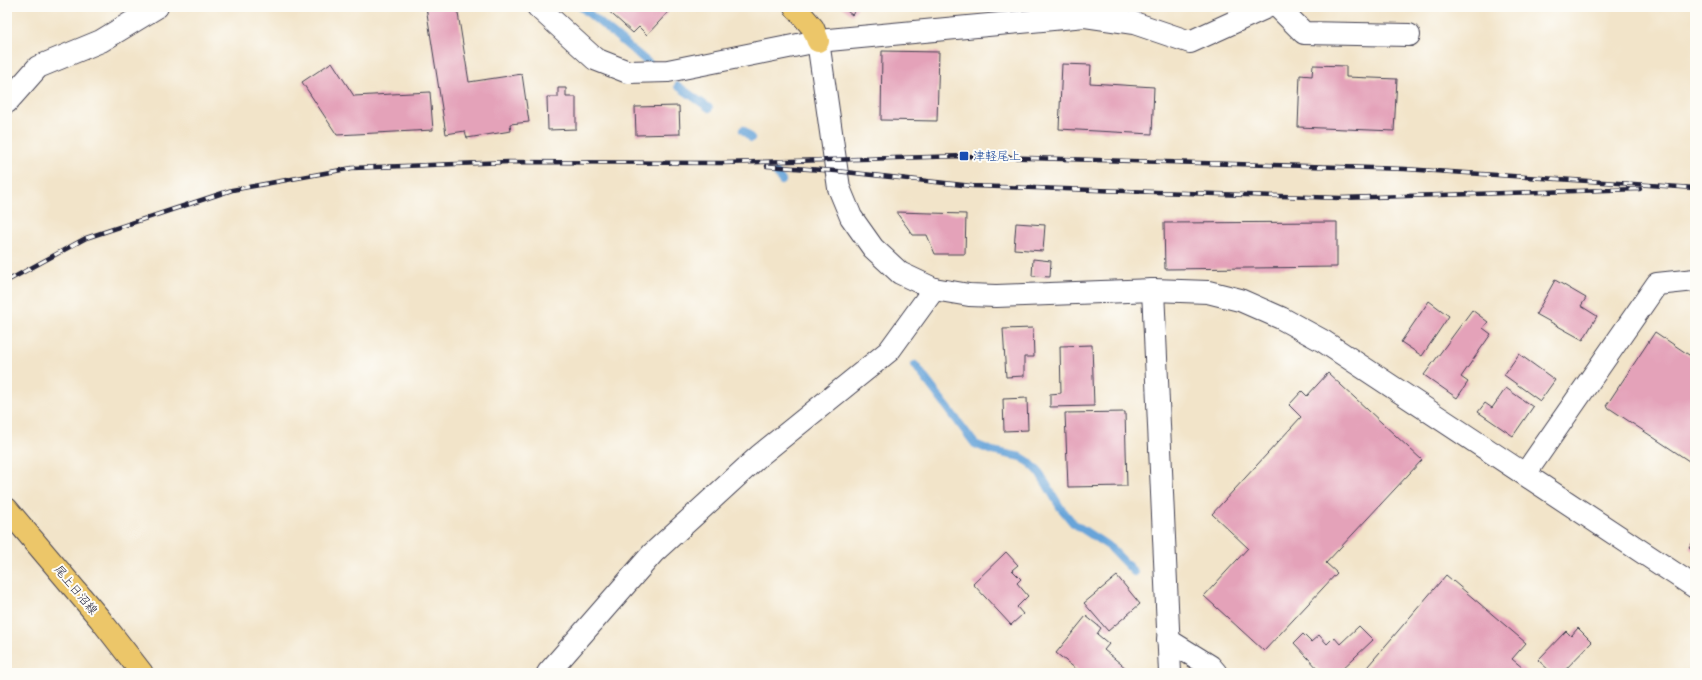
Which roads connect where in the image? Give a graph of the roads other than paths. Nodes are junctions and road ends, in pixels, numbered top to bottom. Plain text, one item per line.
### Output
1 (157, 7) edge
2 (538, 7) edge
3 (795, 7) edge
4 (1267, 7) edge
5 (1278, 7) edge
6 (1409, 35) dead end
7 (818, 41) junction
8 (7, 102) edge
9 (1695, 280) edge
10 (934, 289) junction
11 (1153, 290) junction
12 (1526, 474) junction
13 (7, 509) edge
14 (1695, 586) edge
15 (1168, 640) junction
16 (142, 673) edge
17 (548, 673) edge
18 (1170, 673) edge
19 (1216, 673) edge

1 - 8 street
2 - 7 street
3 - 7 main road
4 - 7 street
5 - 6 street
7 - 10 street
9 - 12 street
10 - 11 street
10 - 17 street
11 - 12 street
11 - 15 street
12 - 14 street
13 - 16 main road, 尾上日沼線
15 - 18 street
15 - 19 street

